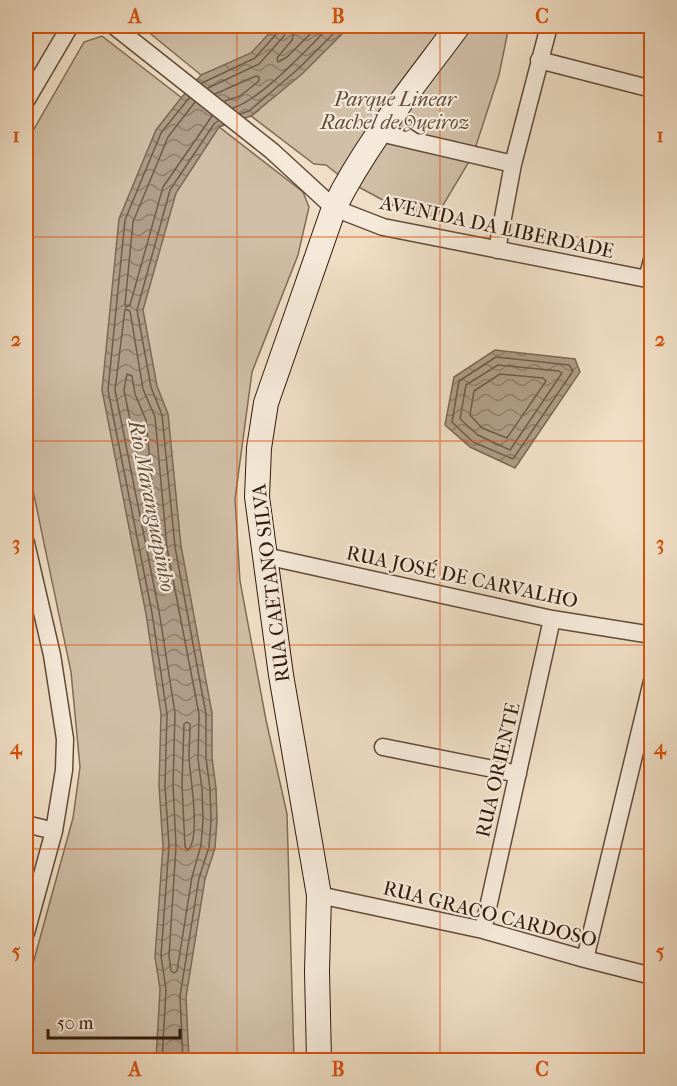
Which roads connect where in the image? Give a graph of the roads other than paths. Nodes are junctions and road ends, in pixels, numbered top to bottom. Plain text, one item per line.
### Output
1 (70, 26) edge
2 (114, 26) edge
3 (459, 26) edge
4 (549, 26) edge
5 (539, 60) junction
6 (651, 89) edge
7 (26, 101) edge
8 (380, 133) junction
9 (513, 164) junction
10 (334, 208) junction
11 (497, 250) junction
12 (651, 260) edge
13 (649, 279) edge
14 (26, 543) edge
15 (265, 556) junction
16 (552, 619) junction
17 (651, 635) edge
18 (651, 681) edge
19 (383, 747) dead end
20 (518, 774) junction
21 (26, 824) edge
22 (54, 831) junction
23 (319, 895) junction
24 (483, 930) junction
25 (26, 933) edge
26 (585, 959) junction
27 (651, 976) edge
28 (319, 1060) edge

1 - 7 street
2 - 10 street, AVENIDA DA LIBERDADE
3 - 8 main road, RUA CAETANO SILVA
4 - 5 street
5 - 6 street
5 - 9 street
8 - 9 street
8 - 10 main road, RUA CAETANO SILVA
9 - 11 street
10 - 11 street, AVENIDA DA LIBERDADE
10 - 15 main road, RUA CAETANO SILVA
11 - 13 street, AVENIDA DA LIBERDADE
12 - 13 street
14 - 22 street
15 - 16 street, RUA JOSÉ DE CARVALHO
15 - 23 main road, RUA CAETANO SILVA
16 - 17 street, RUA JOSÉ DE CARVALHO
16 - 20 street, RUA ORIENTE
18 - 26 street
19 - 20 street
20 - 24 street, RUA ORIENTE
21 - 22 street
22 - 25 street
23 - 24 street, RUA GRACO CARDOSO
23 - 28 main road, RUA CAETANO SILVA
24 - 26 street, RUA GRACO CARDOSO
26 - 27 street, RUA GRACO CARDOSO

